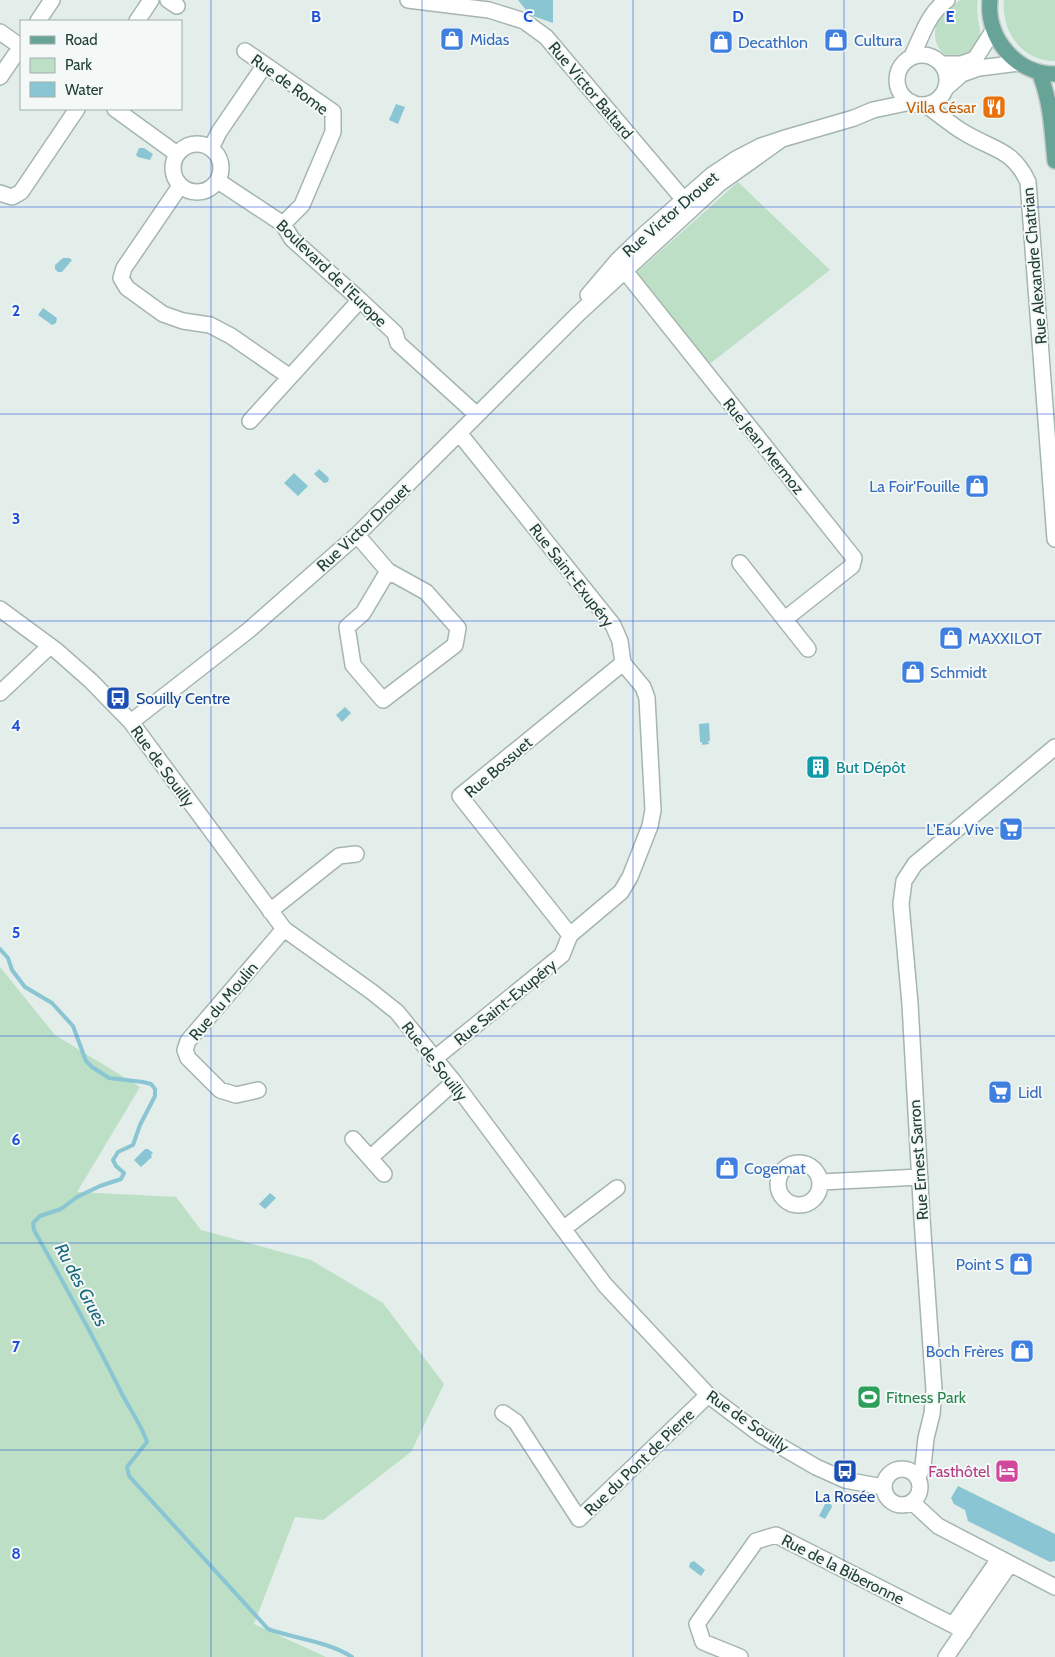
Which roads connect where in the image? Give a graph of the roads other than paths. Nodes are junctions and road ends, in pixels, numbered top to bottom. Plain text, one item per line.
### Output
1 (52, 0) edge
2 (151, 0) edge
3 (408, 0) edge
4 (947, 0) edge
5 (990, 0) edge
6 (39, 20) edge
7 (138, 20) edge
8 (926, 28) junction
9 (993, 31) junction
10 (0, 32) edge
11 (19, 51) edge
12 (245, 51) dead end
13 (912, 56) junction
14 (938, 61) junction
15 (1019, 63) junction
16 (264, 66) junction
17 (1039, 72) junction
18 (1055, 74) edge
19 (0, 77) edge
20 (897, 85) junction
21 (944, 92) junction
22 (911, 102) junction
23 (926, 105) junction
24 (76, 110) edge
25 (116, 110) edge
26 (873, 110) junction
27 (951, 123) junction
28 (211, 148) junction
29 (177, 154) junction
30 (1055, 161) edge
31 (218, 181) junction
32 (180, 186) junction
33 (0, 193) edge
34 (687, 204) junction
35 (283, 224) junction
36 (621, 266) junction
37 (360, 300) junction
38 (290, 377) junction
39 (480, 412) junction
40 (250, 421) dead end
41 (459, 433) junction
42 (358, 535) junction
43 (1055, 539) edge
44 (740, 563) dead end
45 (388, 571) junction
46 (0, 609) edge
47 (785, 619) junction
48 (50, 646) junction
49 (808, 649) dead end
50 (623, 663) junction
51 (0, 694) edge
52 (131, 722) junction
53 (1055, 747) edge
54 (356, 854) dead end
55 (270, 911) junction
56 (284, 929) junction
57 (570, 935) junction
58 (434, 1059) junction
59 (454, 1082) junction
60 (258, 1090) dead end
61 (353, 1140) dead end
62 (370, 1158) junction
63 (384, 1174) dead end
64 (920, 1177) junction
65 (821, 1182) dead end
66 (617, 1188) dead end
67 (563, 1229) junction
68 (708, 1396) junction
69 (503, 1413) dead end
70 (926, 1438) junction
71 (900, 1468) junction
72 (918, 1478) junction
73 (883, 1487) junction
74 (912, 1502) junction
75 (1004, 1561) junction
76 (1051, 1584) edge
77 (958, 1629) junction
78 (740, 1657) edge
79 (946, 1657) edge

1 - 6 street
2 - 7 street
3 - 34 street, Rue Victor Baltard
4 - 8 street, Rue Victor Drouet
5 - 9 main road
8 - 13 street, Rue Victor Drouet
8 - 14 street
9 - 14 street
9 - 15 main road
10 - 11 street
11 - 19 street
12 - 16 street, Rue de Rome
13 - 14 street
13 - 20 street, Rue Victor Drouet
14 - 21 street
15 - 17 main road
15 - 21 street
16 - 28 street
16 - 35 street, Rue de Rome
17 - 18 main road
17 - 30 main road
20 - 22 street
20 - 26 street, Rue Victor Drouet
21 - 23 street
21 - 27 street
22 - 23 street, Rue Victor Drouet
22 - 26 street, Rue Victor Drouet
23 - 27 street, Rue Alexandre Chatrian
24 - 33 street
25 - 29 street
26 - 34 street, Rue Victor Drouet
27 - 43 street, Rue Alexandre Chatrian
28 - 29 street
28 - 31 street
29 - 32 street
31 - 32 street
31 - 35 street, Boulevard de l'Europe
32 - 38 street
34 - 36 street, Rue Victor Drouet
35 - 37 street, Boulevard de l'Europe
36 - 39 street, Rue Victor Drouet
36 - 47 street, Rue Jean Mermoz
37 - 38 street
37 - 39 street, Boulevard de l'Europe
38 - 40 street
39 - 41 street, Rue Victor Drouet
41 - 42 street, Rue Victor Drouet
41 - 50 street, Rue Saint-Exupéry
42 - 45 street
42 - 52 street, Rue Victor Drouet
44 - 47 street
45 - 45 street
46 - 48 street, Rue de Souilly
47 - 49 street
48 - 51 street
48 - 52 street, Rue de Souilly
50 - 57 street, Rue Saint-Exupéry
50 - 57 street, Rue Bossuet
52 - 55 street, Rue de Souilly
53 - 64 street, Rue Ernest Sarron
54 - 55 street
55 - 56 street, Rue de Souilly
56 - 58 street, Rue de Souilly
56 - 60 street, Rue du Moulin
57 - 58 street, Rue Saint-Exupéry
58 - 59 street, Rue de Souilly
59 - 62 street
59 - 67 street, Rue de Souilly
61 - 62 street
62 - 63 street
64 - 65 street
64 - 70 street, Rue Ernest Sarron
66 - 67 street
67 - 68 street, Rue de Souilly
68 - 69 street, Rue du Pont de Pierre
68 - 73 street, Rue de Souilly
70 - 71 street, Rue Ernest Sarron
70 - 72 street, Rue Ernest Sarron
71 - 72 street
71 - 73 street
72 - 74 street
73 - 74 street
74 - 75 street
75 - 76 street
75 - 77 street
77 - 78 street, Rue de la Biberonne
77 - 79 street

